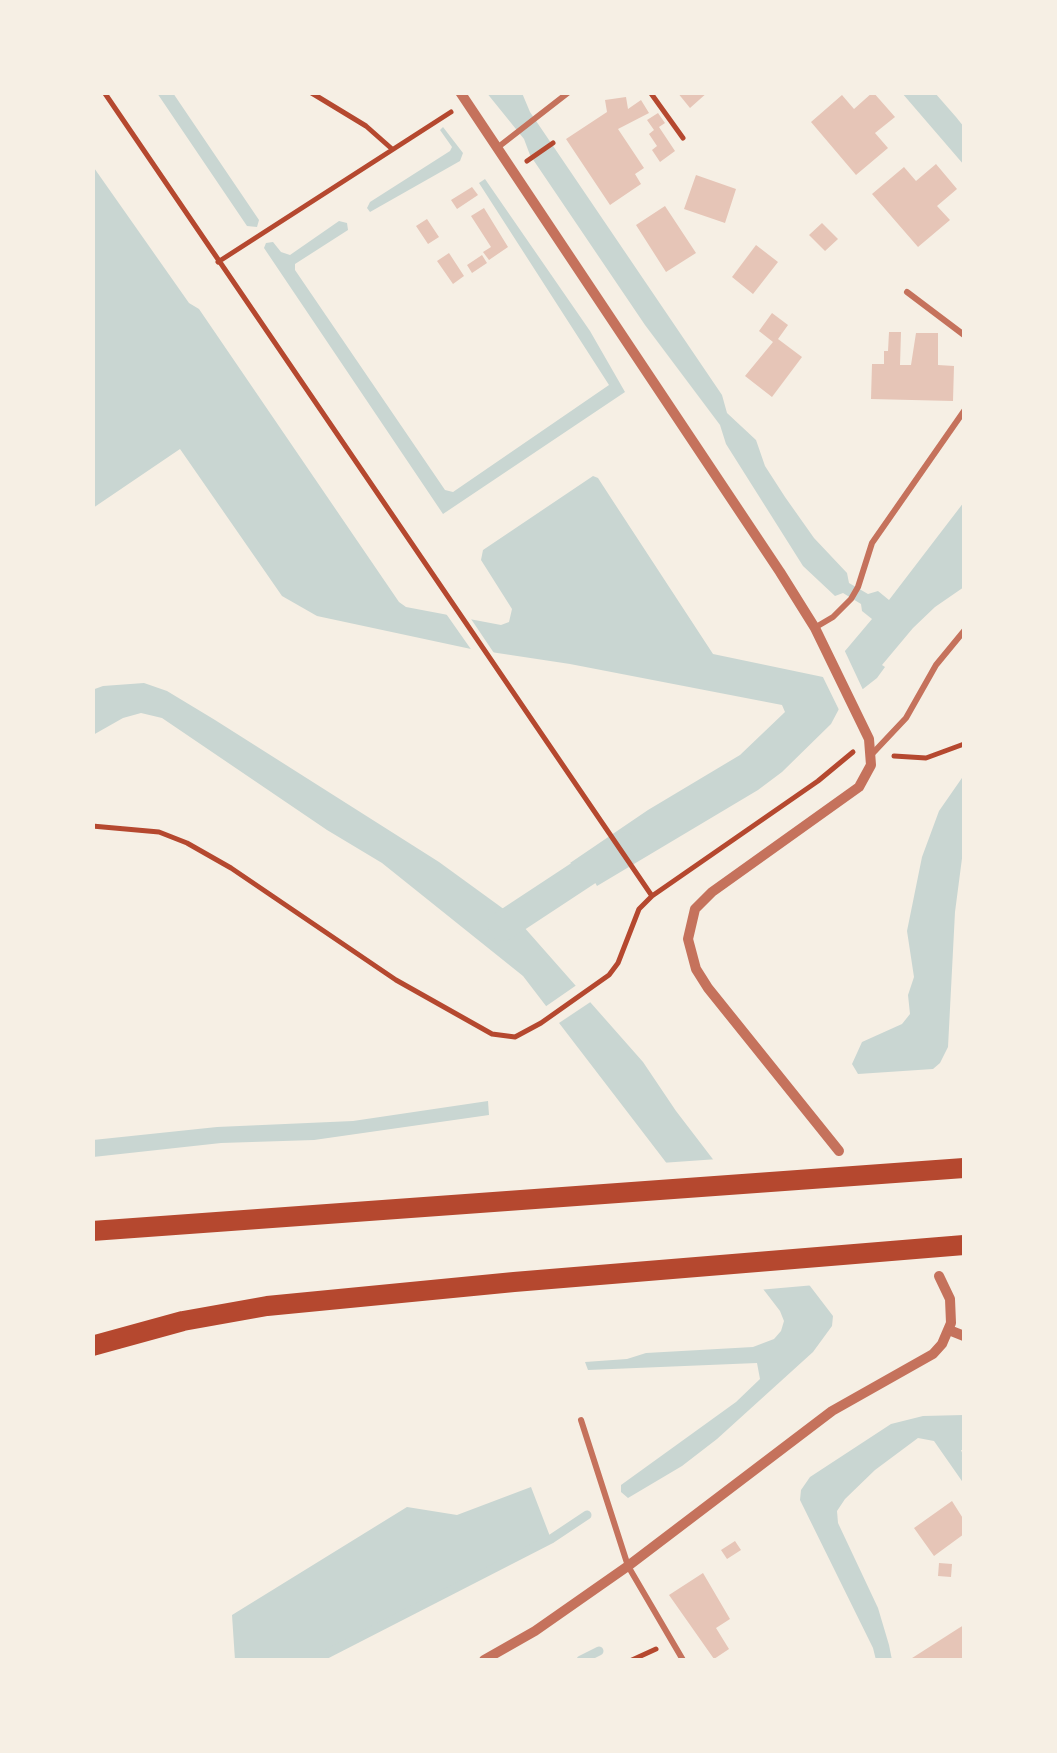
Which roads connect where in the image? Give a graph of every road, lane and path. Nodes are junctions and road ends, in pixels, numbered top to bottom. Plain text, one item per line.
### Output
1 (104, 92) edge
2 (310, 92) edge
3 (568, 92) edge
4 (650, 92) edge
5 (463, 97) edge
6 (683, 138) dead end
7 (553, 143) dead end
8 (497, 148) junction
9 (392, 149) junction
10 (528, 160) dead end
11 (218, 262) junction
12 (907, 292) dead end
13 (964, 335) edge
14 (964, 411) edge
15 (815, 628) junction
16 (964, 631) edge
17 (964, 744) edge
18 (872, 752) junction
19 (92, 826) edge
20 (652, 896) junction
21 (839, 1151) dead end
22 (964, 1168) edge
23 (92, 1232) edge
24 (955, 1246) edge
25 (939, 1276) dead end
26 (949, 1330) junction
27 (964, 1336) edge
28 (92, 1346) edge
29 (581, 1420) dead end
30 (628, 1566) junction
31 (672, 1642) junction
32 (484, 1660) edge
33 (632, 1660) edge
34 (683, 1660) edge

1 - 11 path
2 - 9 path
3 - 8 lane
4 - 6 path
5 - 8 street
5 - 9 path
7 - 10 path
8 - 15 street
9 - 11 path
11 - 20 path
12 - 13 lane
14 - 15 lane
15 - 18 street
16 - 18 lane
17 - 18 path
18 - 20 path
18 - 21 street
19 - 20 path
22 - 23 main road
24 - 28 main road
25 - 26 street
26 - 27 street
26 - 30 street
29 - 30 lane
30 - 31 lane
30 - 32 street
31 - 33 path
31 - 34 lane

